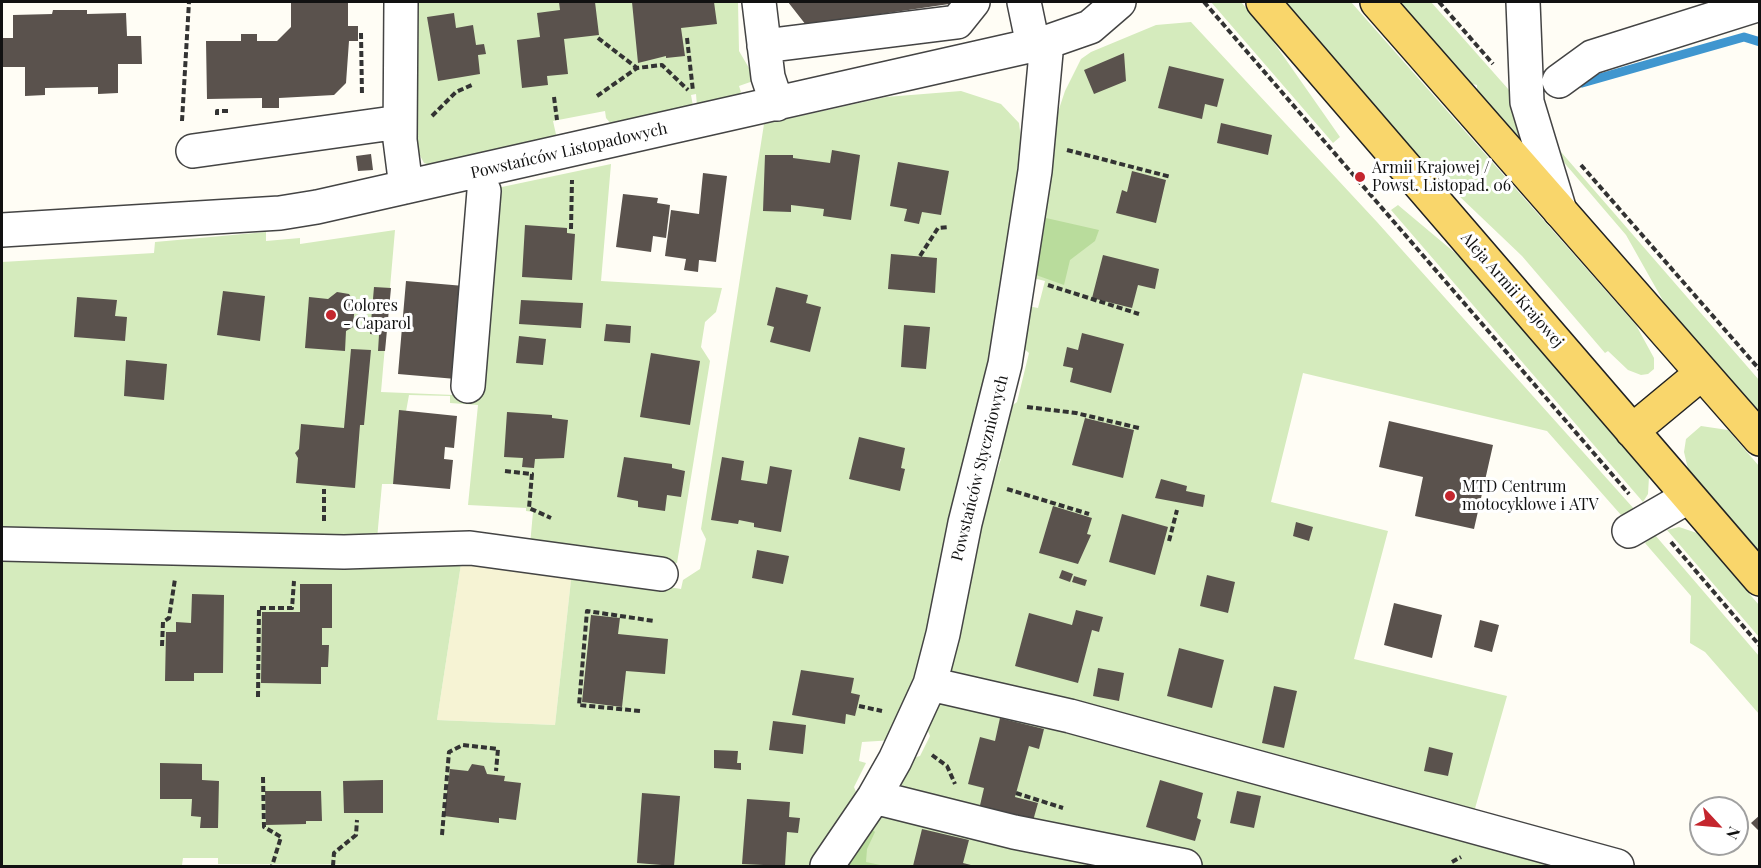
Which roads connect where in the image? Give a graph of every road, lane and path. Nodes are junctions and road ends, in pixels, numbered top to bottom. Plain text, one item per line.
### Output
1 (189, 2) edge
2 (387, 2) edge
3 (401, 2) edge
4 (759, 2) edge
5 (973, 2) edge
6 (1024, 2) edge
7 (1119, 2) edge
8 (1204, 2) edge
9 (1263, 2) edge
10 (1377, 2) edge
11 (1439, 2) edge
12 (1523, 2) edge
13 (1760, 4) edge
14 (598, 38) dead end
15 (687, 38) dead end
16 (1040, 44) junction
17 (764, 46) junction
18 (637, 68) junction
19 (1559, 81) dead end
20 (474, 84) dead end
21 (597, 96) dead end
22 (1527, 102) junction
23 (777, 104) junction
24 (396, 124) junction
25 (188, 137) joint
26 (1037, 142) junction
27 (573, 150) junction
28 (1573, 156) dead end
29 (1171, 177) dead end
30 (406, 187) junction
31 (484, 191) dead end
32 (1560, 211) junction
33 (949, 227) dead end
34 (571, 229) dead end
35 (2, 230) edge
36 (920, 256) dead end
37 (1018, 274) junction
38 (1139, 314) dead end
39 (1760, 370) edge
40 (1702, 373) junction
41 (468, 386) dead end
42 (997, 400) junction
43 (1139, 428) dead end
44 (1632, 431) junction
45 (1760, 439) edge
46 (505, 471) dead end
47 (976, 479) junction
48 (1688, 497) junction
49 (1177, 510) dead end
50 (1089, 514) dead end
51 (551, 518) dead end
52 (1640, 525) junction
53 (1169, 541) dead end
54 (2, 544) edge
55 (174, 548) junction
56 (296, 551) junction
57 (661, 574) dead end
58 (1760, 579) edge
59 (654, 621) dead end
60 (162, 646) dead end
61 (1760, 646) edge
62 (930, 684) junction
63 (258, 697) dead end
64 (640, 711) dead end
65 (904, 743) junction
66 (496, 771) dead end
67 (263, 777) dead end
68 (958, 793) dead end
69 (1016, 793) dead end
70 (874, 797) junction
71 (1072, 814) dead end
72 (357, 820) dead end
73 (442, 835) dead end
74 (272, 867) edge
75 (333, 867) edge
76 (827, 867) edge
77 (1185, 867) edge
78 (1617, 867) edge

1 - 25 path
2 - 24 street
3 - 24 street
4 - 17 street
5 - 17 street
6 - 16 street, Powstańców Styczniowych
7 - 16 street, Powstańców Listopadowych
8 - 52 path
9 - 44 main road, Aleja Armii Krajowej
10 - 32 main road
11 - 22 path
12 - 22 street
13 - 19 street
14 - 18 path
15 - 18 path
16 - 23 street, Powstańców Listopadowych
16 - 26 street, Powstańców Styczniowych
17 - 23 street
18 - 21 path
20 - 24 path
22 - 32 street
23 - 27 street, Powstańców Listopadowych
24 - 25 street
24 - 30 street
26 - 29 path
26 - 37 street, Powstańców Styczniowych
27 - 30 street, Powstańców Listopadowych
27 - 34 path
28 - 39 path
30 - 35 street, Powstańców Listopadowych
31 - 41 street
32 - 40 main road
33 - 36 path
37 - 38 path
37 - 42 street, Powstańców Styczniowych
40 - 44 main road
40 - 45 main road
42 - 43 path
42 - 47 street, Powstańców Styczniowych
44 - 48 main road, Aleja Armii Krajowej
46 - 51 path
47 - 50 path
47 - 62 street, Powstańców Styczniowych
48 - 52 street
48 - 58 main road, Aleja Armii Krajowej
49 - 53 path
52 - 61 path
54 - 55 street
55 - 56 street
55 - 60 path
56 - 57 street
56 - 63 path
59 - 64 path
62 - 65 street, Powstańców Styczniowych
62 - 78 street
65 - 68 path
65 - 70 street, Powstańców Styczniowych
66 - 73 path
67 - 74 path
69 - 71 path
70 - 76 street, Powstańców Styczniowych
70 - 77 street
72 - 75 path

